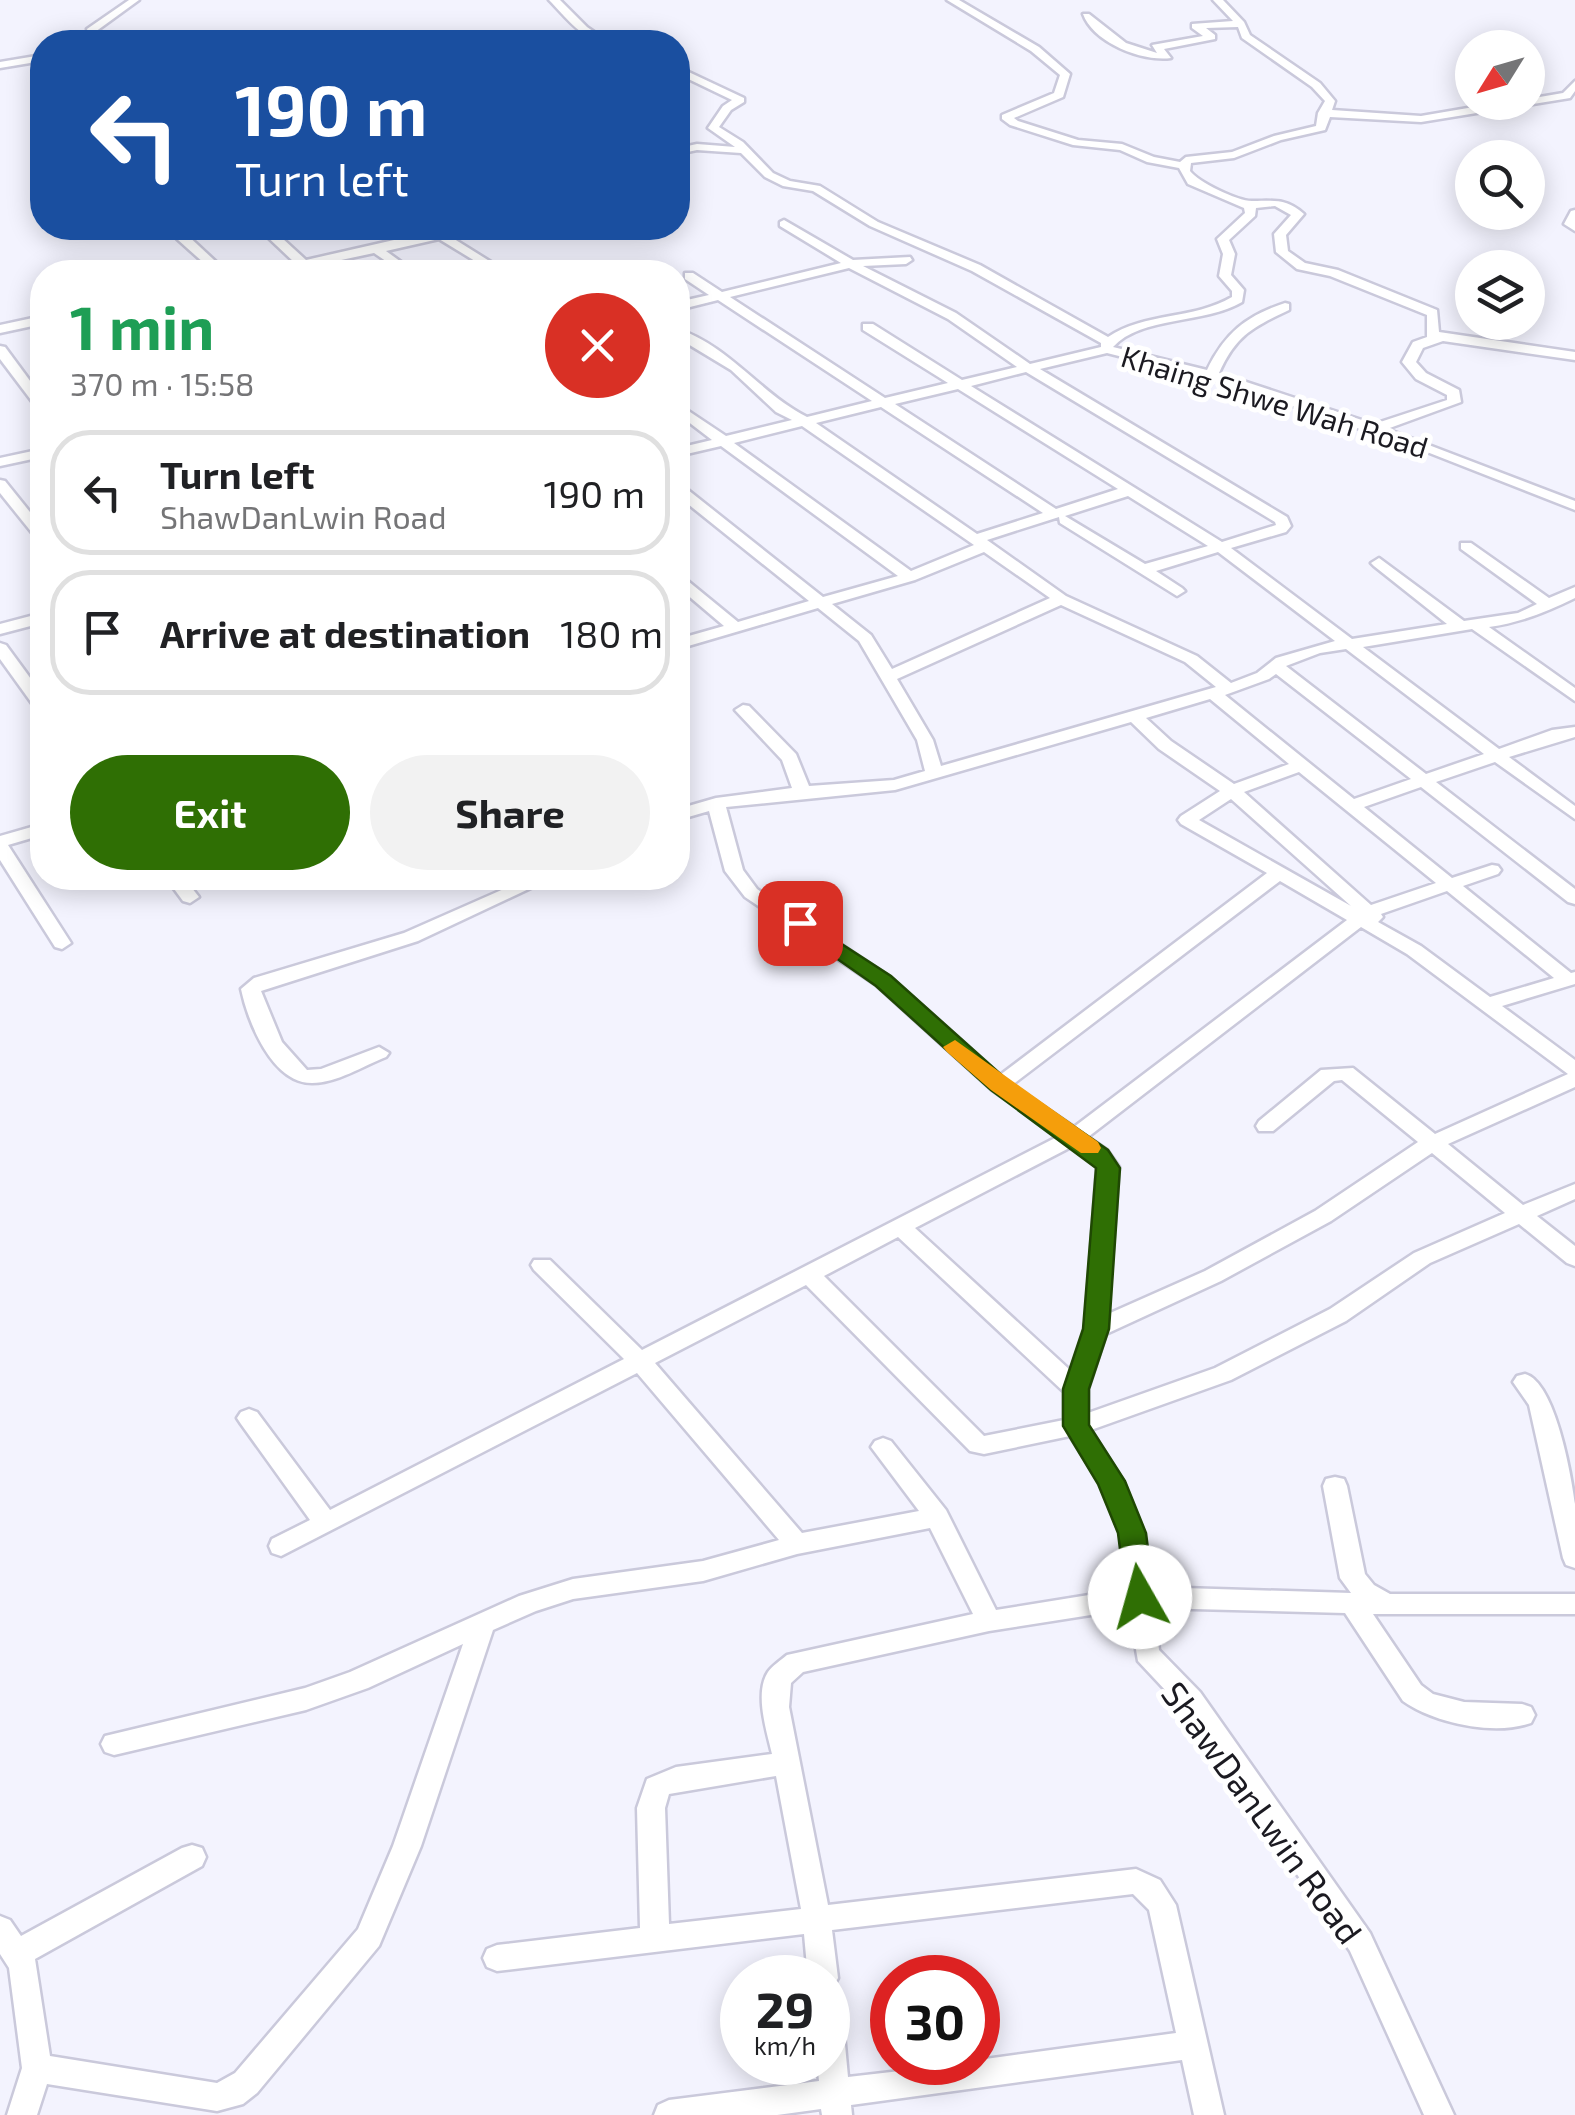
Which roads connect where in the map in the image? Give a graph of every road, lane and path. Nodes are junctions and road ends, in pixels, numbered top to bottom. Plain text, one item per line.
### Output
1 (134, 0) edge
2 (554, 0) edge
3 (952, 0) edge
4 (1218, 0) edge
5 (1086, 16) dead end
6 (1241, 24) junction
7 (91, 30) edge
8 (581, 30) edge
9 (30, 60) edge
10 (0, 65) edge
11 (690, 76) edge
12 (1575, 84) edge
13 (1545, 99) edge
14 (1323, 114) junction
15 (1455, 114) edge
16 (690, 148) edge
17 (745, 150) junction
18 (1185, 166) junction
19 (1256, 204) junction
20 (1575, 213) edge
21 (784, 224) dead end
22 (1575, 227) edge
23 (186, 240) edge
24 (276, 240) edge
25 (423, 240) edge
26 (449, 240) edge
27 (377, 250) junction
28 (208, 260) edge
29 (298, 260) edge
30 (341, 260) edge
31 (392, 260) edge
32 (482, 260) edge
33 (906, 260) dead end
34 (852, 265) junction
35 (690, 277) edge
36 (721, 296) junction
37 (690, 303) edge
38 (1285, 307) dead end
39 (30, 323) edge
40 (868, 326) dead end
41 (0, 329) edge
42 (1441, 336) junction
43 (690, 339) edge
44 (1575, 344) edge
45 (1107, 345) junction
46 (0, 350) edge
47 (1557, 351) junction
48 (1575, 356) edge
49 (1025, 366) junction
50 (1211, 375) junction
51 (954, 383) junction
52 (30, 389) edge
53 (881, 402) junction
54 (690, 418) edge
55 (804, 420) junction
56 (1374, 429) junction
57 (718, 441) junction
58 (690, 449) edge
59 (30, 456) edge
60 (0, 462) edge
61 (0, 484) edge
62 (1128, 491) junction
63 (690, 498) edge
64 (1575, 506) edge
65 (1060, 517) junction
66 (30, 521) edge
67 (981, 543) junction
68 (1466, 546) dead end
69 (1220, 547) junction
70 (1378, 563) dead end
71 (1142, 570) junction
72 (910, 578) junction
73 (690, 590) edge
74 (1177, 591) dead end
75 (1575, 592) edge
76 (1061, 599) junction
77 (823, 603) junction
78 (1550, 606) junction
79 (30, 621) edge
80 (1468, 625) junction
81 (735, 627) junction
82 (0, 629) edge
83 (690, 640) edge
84 (1351, 645) junction
85 (0, 648) edge
86 (1276, 666) junction
87 (886, 678) junction
88 (30, 689) edge
89 (1220, 691) junction
90 (1575, 696) edge
91 (743, 710) dead end
92 (1136, 718) junction
93 (1575, 729) edge
94 (1496, 756) junction
95 (1300, 765) junction
96 (934, 773) junction
97 (1423, 781) junction
98 (1232, 791) junction
99 (802, 792) junction
100 (716, 803) junction
101 (1351, 806) junction
102 (690, 811) edge
103 (1575, 814) edge
104 (30, 834) edge
105 (0, 844) edge
106 (1492, 870) dead end
107 (1279, 873) junction
108 (1449, 885) junction
109 (185, 890) edge
110 (516, 890) edge
111 (190, 896) dead end
112 (1575, 898) edge
113 (1364, 916) junction
114 (62, 943) dead end
115 (1572, 979) edge
116 (1487, 1004) junction
117 (378, 1053) dead end
118 (1575, 1070) edge
119 (1575, 1079) edge
120 (999, 1085) junction
121 (1266, 1126) dead end
122 (1074, 1137) junction
123 (1432, 1143) junction
124 (1575, 1191) edge
125 (1519, 1216) junction
126 (901, 1228) junction
127 (1575, 1258) edge
128 (542, 1265) dead end
129 (810, 1274) junction
130 (1096, 1329) junction
131 (640, 1361) junction
132 (1525, 1382) dead end
133 (1076, 1389) junction
134 (249, 1418) dead end
135 (1076, 1426) junction
136 (883, 1447) dead end
137 (1335, 1486) dead end
138 (937, 1517) junction
139 (326, 1524) junction
140 (798, 1544) junction
141 (281, 1546) dead end
142 (1575, 1558) edge
143 (1140, 1597) junction
144 (1352, 1604) junction
145 (1386, 1604) junction
146 (1575, 1604) edge
147 (989, 1621) junction
148 (483, 1622) junction
149 (1522, 1714) dead end
150 (114, 1744) dead end
151 (787, 1763) junction
152 (192, 1858) dead end
153 (817, 1920) junction
154 (655, 1939) junction
155 (8, 1941) edge
156 (821, 1955) edge
157 (497, 1958) dead end
158 (1194, 2044) junction
159 (37, 2068) junction
160 (836, 2105) edge
161 (22, 2115) edge
162 (669, 2115) edge
163 (1209, 2115) edge
164 (1438, 2115) edge

1 - 7 street
2 - 8 street
3 - 18 street
4 - 6 street
5 - 6 street
6 - 14 street
9 - 10 street
11 - 17 street
12 - 13 street
14 - 15 street
14 - 18 street
16 - 17 street
17 - 45 street
18 - 19 street
19 - 42 street
19 - 45 street
20 - 22 street
21 - 34 street
23 - 28 street
24 - 29 street
25 - 27 street
26 - 32 street
27 - 30 street
27 - 31 street
33 - 34 street
34 - 36 street
34 - 49 street
35 - 36 street
36 - 37 street
36 - 53 street
38 - 50 street
39 - 41 street
40 - 51 street
42 - 47 street
42 - 56 street
43 - 55 street
44 - 47 street
45 - 49 street, Khaing Shwe Wah Road
45 - 50 street, Khaing Shwe Wah Road
46 - 52 street
47 - 48 street
49 - 51 street, Khaing Shwe Wah Road
49 - 69 street
50 - 56 street, Khaing Shwe Wah Road
51 - 53 street, Khaing Shwe Wah Road
51 - 62 street
53 - 55 street, Khaing Shwe Wah Road
53 - 65 street
54 - 57 street
55 - 57 street, Khaing Shwe Wah Road
55 - 67 street
56 - 64 street, Khaing Shwe Wah Road
57 - 58 street, Khaing Shwe Wah Road
57 - 72 street
59 - 60 street
61 - 66 street
62 - 65 street
62 - 69 street
63 - 77 street
65 - 67 street
65 - 71 street
67 - 72 street
67 - 76 street
68 - 78 street
69 - 71 street
69 - 84 street
70 - 80 street
71 - 74 street
72 - 77 street
73 - 81 street
75 - 78 street
76 - 87 street
76 - 89 street
77 - 81 street
77 - 87 street
78 - 80 street
79 - 82 street
80 - 84 street
80 - 90 street
81 - 83 street
84 - 86 street
84 - 94 street
85 - 88 street
86 - 89 street
86 - 97 street
87 - 96 street
89 - 92 street
89 - 95 street
91 - 99 street
92 - 96 street
92 - 98 street
93 - 94 street
94 - 97 street
94 - 103 street
95 - 98 street
95 - 101 street
96 - 99 street
97 - 101 street
97 - 112 street
98 - 107 street
98 - 113 street
99 - 100 street
100 - 102 street
100 - 120 street
101 - 108 street
104 - 105 street
105 - 114 street
106 - 108 street
107 - 113 street
107 - 120 street
108 - 113 street
108 - 115 street
109 - 111 street
110 - 117 street
113 - 116 street
113 - 122 street
115 - 116 street
116 - 118 street
119 - 123 street
120 - 122 street
121 - 123 street
122 - 126 street
122 - 130 street
123 - 125 street
123 - 130 street
124 - 125 street
125 - 127 street
125 - 135 street
126 - 129 street
126 - 133 street
128 - 131 street
129 - 131 street
129 - 135 street
130 - 133 street
131 - 139 street
131 - 140 street
132 - 142 street
133 - 135 street
134 - 139 street
135 - 143 street, ShawDanLwin Road
136 - 138 street
137 - 145 street
138 - 140 street
138 - 147 street
139 - 141 street
140 - 148 street
143 - 144 street
143 - 147 street
143 - 164 street, ShawDanLwin Road
144 - 145 street
144 - 149 street
145 - 146 street
147 - 151 street
148 - 150 street
148 - 159 street
151 - 153 street
151 - 154 street
152 - 155 street
153 - 154 street
153 - 156 street
153 - 158 street
154 - 157 street
155 - 159 street
158 - 160 street
158 - 163 street
159 - 161 street
160 - 162 street

